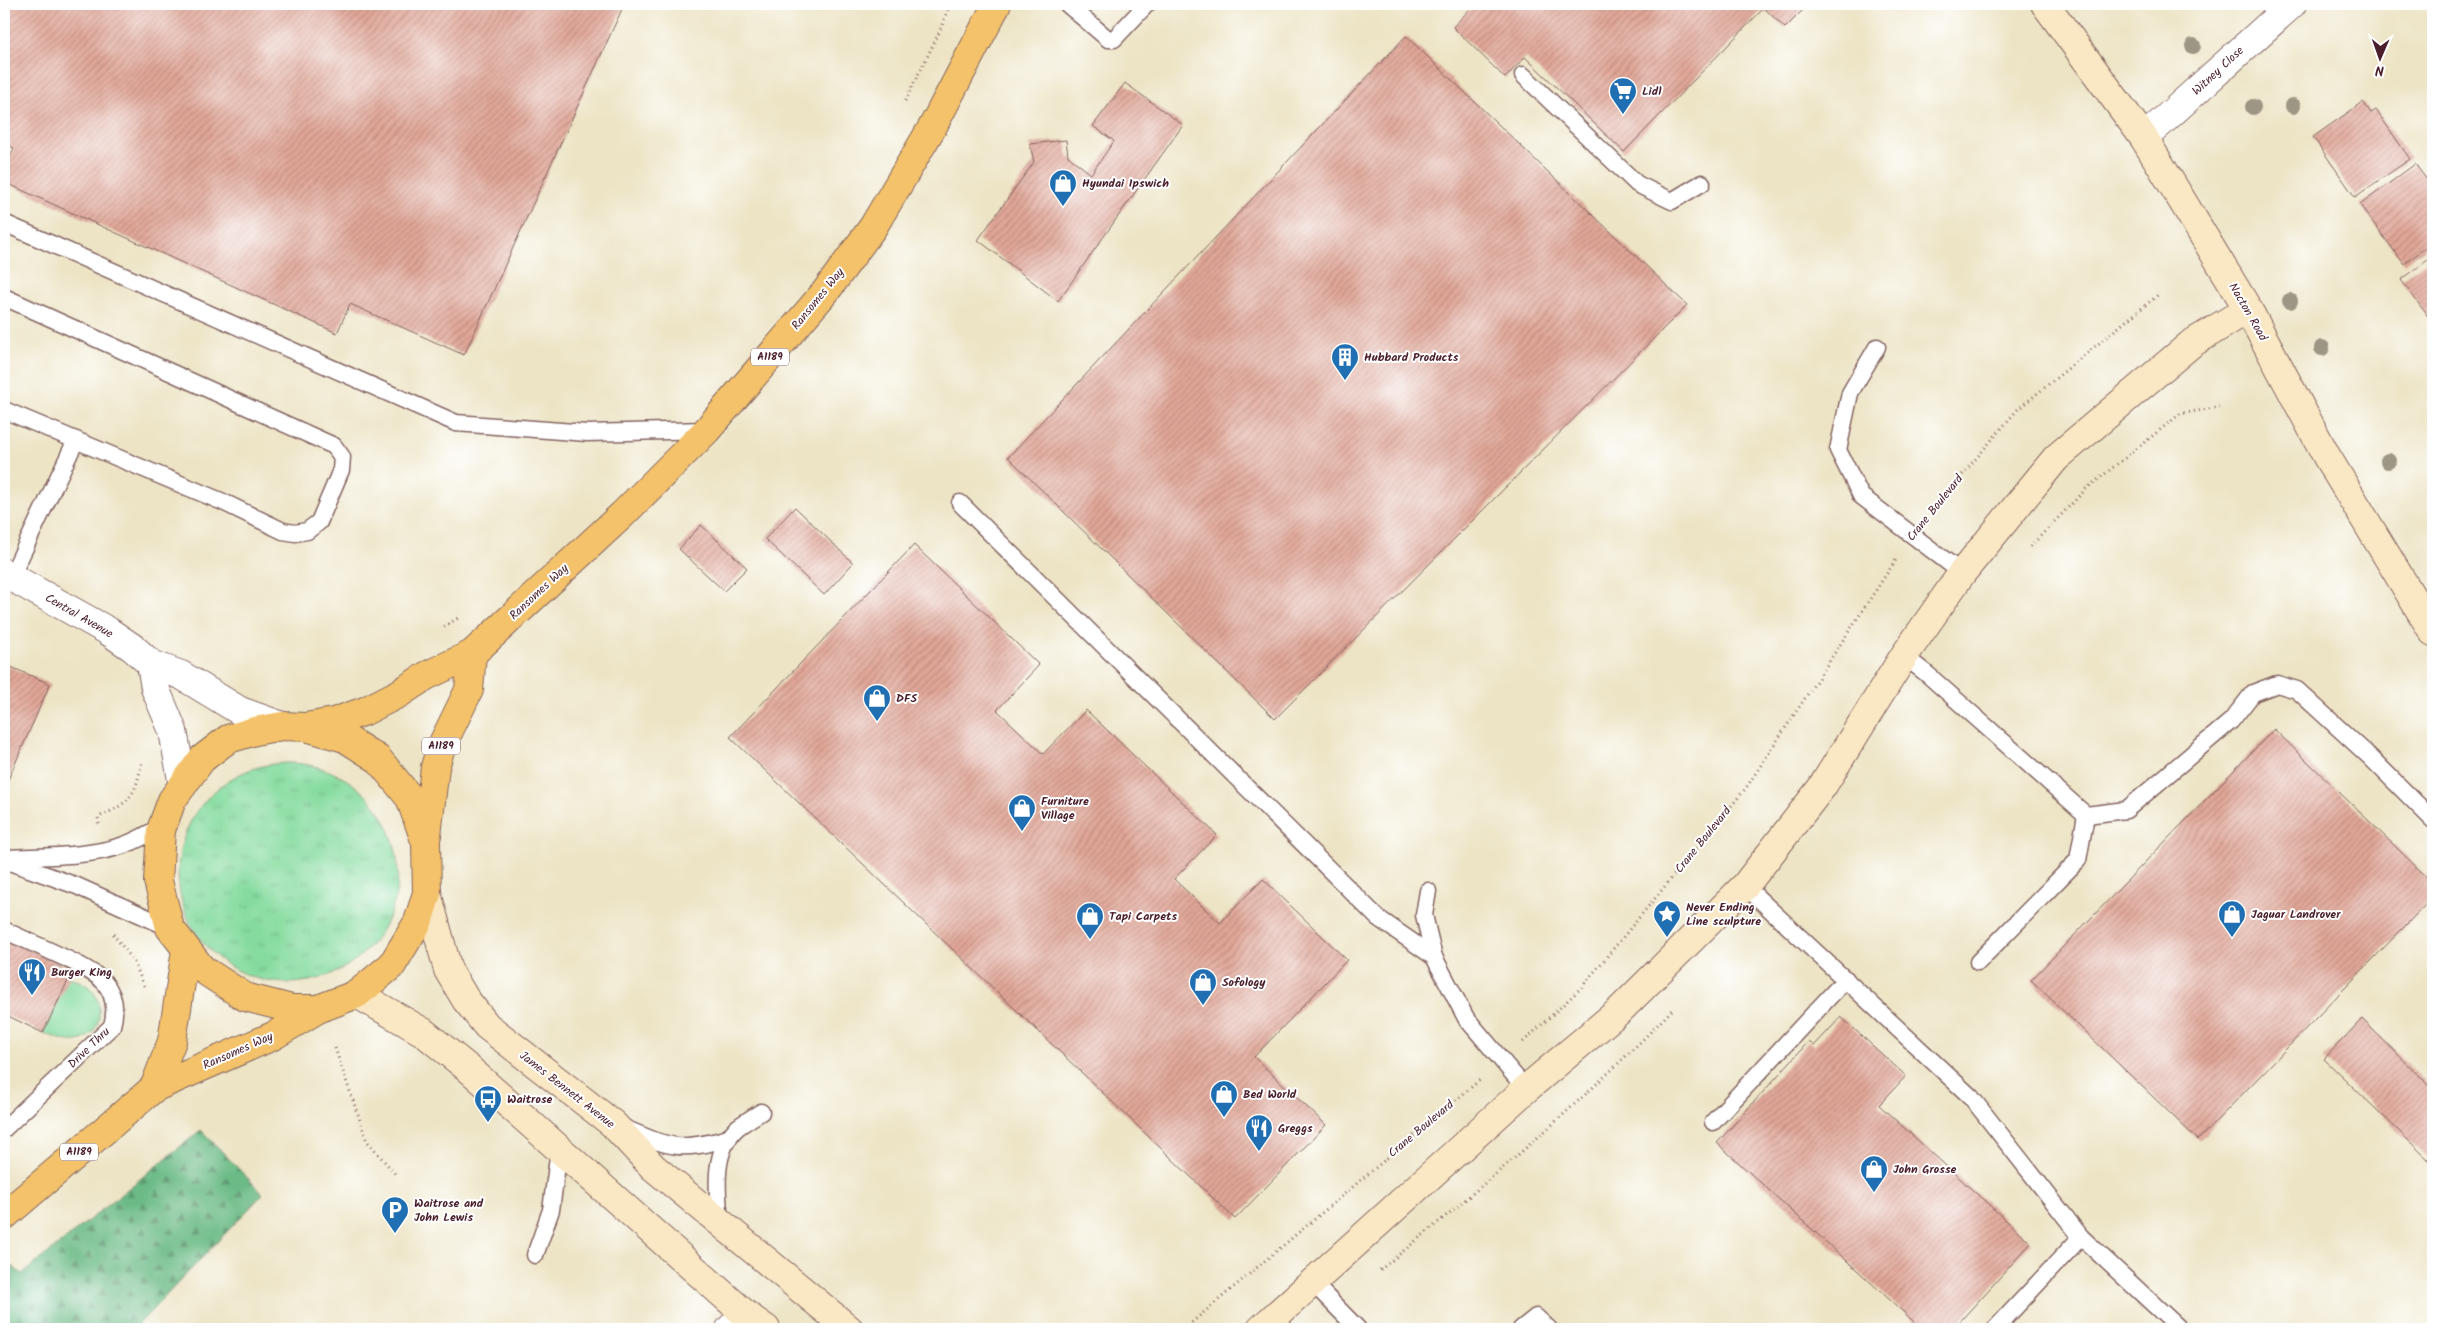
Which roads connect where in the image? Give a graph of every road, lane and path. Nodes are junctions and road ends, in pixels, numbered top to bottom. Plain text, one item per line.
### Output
1 (996, 4) edge
2 (1067, 4) edge
3 (1147, 4) edge
4 (2044, 4) edge
5 (2292, 4) edge
6 (1523, 75) dead end
7 (2144, 138) junction
8 (1702, 184) dead end
9 (4, 223) edge
10 (2158, 295) dead end
11 (4, 297) edge
12 (2248, 309) junction
13 (1877, 347) dead end
14 (4, 410) edge
15 (708, 430) junction
16 (76, 440) junction
17 (960, 504) dead end
18 (1911, 536) junction
19 (1962, 573) junction
20 (7, 575) edge
21 (2433, 632) edge
22 (472, 654) junction
23 (1904, 656) junction
24 (151, 664) junction
25 (294, 727) junction
26 (183, 785) junction
27 (2086, 815) junction
28 (2433, 820) edge
29 (163, 825) junction
30 (426, 843) junction
31 (4, 859) edge
32 (1745, 886) junction
33 (1428, 891) dead end
34 (427, 893) junction
35 (170, 928) junction
36 (4, 930) edge
37 (186, 950) junction
38 (1434, 957) junction
39 (1978, 962) dead end
40 (1846, 979) junction
41 (357, 994) junction
42 (318, 1009) junction
43 (335, 1048) dead end
44 (1504, 1061) junction
45 (154, 1088) junction
46 (1526, 1089) junction
47 (761, 1112) dead end
48 (1713, 1122) dead end
49 (613, 1124) junction
50 (4, 1129) edge
51 (729, 1138) junction
52 (559, 1150) junction
53 (397, 1176) dead end
54 (4, 1216) edge
55 (720, 1221) junction
56 (2081, 1238) junction
57 (535, 1255) dead end
58 (1313, 1283) junction
59 (747, 1324) edge
60 (849, 1329) edge
61 (1184, 1329) edge
62 (1261, 1329) edge
63 (1358, 1329) edge
64 (1522, 1329) edge
65 (1549, 1329) edge
66 (1995, 1329) edge
67 (2180, 1329) edge

1 - 15 main road, Ransomes Way / A1189
2 - 3 lane
4 - 7 street, Nacton Road
5 - 7 street, Witney Close
6 - 8 lane
7 - 12 street, Nacton Road
9 - 15 lane
10 - 18 path, Crane Boulevard
11 - 16 lane
12 - 19 street
12 - 21 street, Nacton Road
13 - 18 lane
14 - 16 lane
15 - 22 main road, Ransomes Way / A1189
16 - 20 lane
17 - 38 lane
18 - 19 lane
18 - 44 path, Crane Boulevard
19 - 23 street
20 - 24 street, Central Avenue
22 - 25 main road, Ransomes Way / A1189
22 - 30 main road, A1189
23 - 27 lane
23 - 32 street
24 - 25 street, Central Avenue
24 - 26 street
25 - 26 main road, Ransomes Way
25 - 30 main road
26 - 29 main road, Ransomes Way
27 - 28 lane
27 - 39 lane
29 - 31 lane
29 - 35 main road, Ransomes Way
30 - 34 main road
31 - 35 lane
32 - 40 lane
32 - 46 street
33 - 38 lane
34 - 41 main road
34 - 49 street, James Bennett Avenue
35 - 37 main road
36 - 50 lane, Drive Thru
37 - 42 main road
37 - 45 main road, Ransomes Way / A1189
38 - 44 lane
40 - 48 lane
40 - 56 lane
41 - 42 main road
41 - 52 street
42 - 45 main road, Ransomes Way / A1189
43 - 53 path
44 - 46 lane
44 - 61 path, Crane Boulevard
45 - 54 main road, Ransomes Way / A1189
46 - 58 street
47 - 51 lane
49 - 51 lane
49 - 55 street, James Bennett Avenue
51 - 55 lane
52 - 57 lane
52 - 59 street
55 - 60 street, James Bennett Avenue
56 - 66 lane
56 - 67 lane
58 - 62 street
58 - 63 lane
64 - 65 lane

